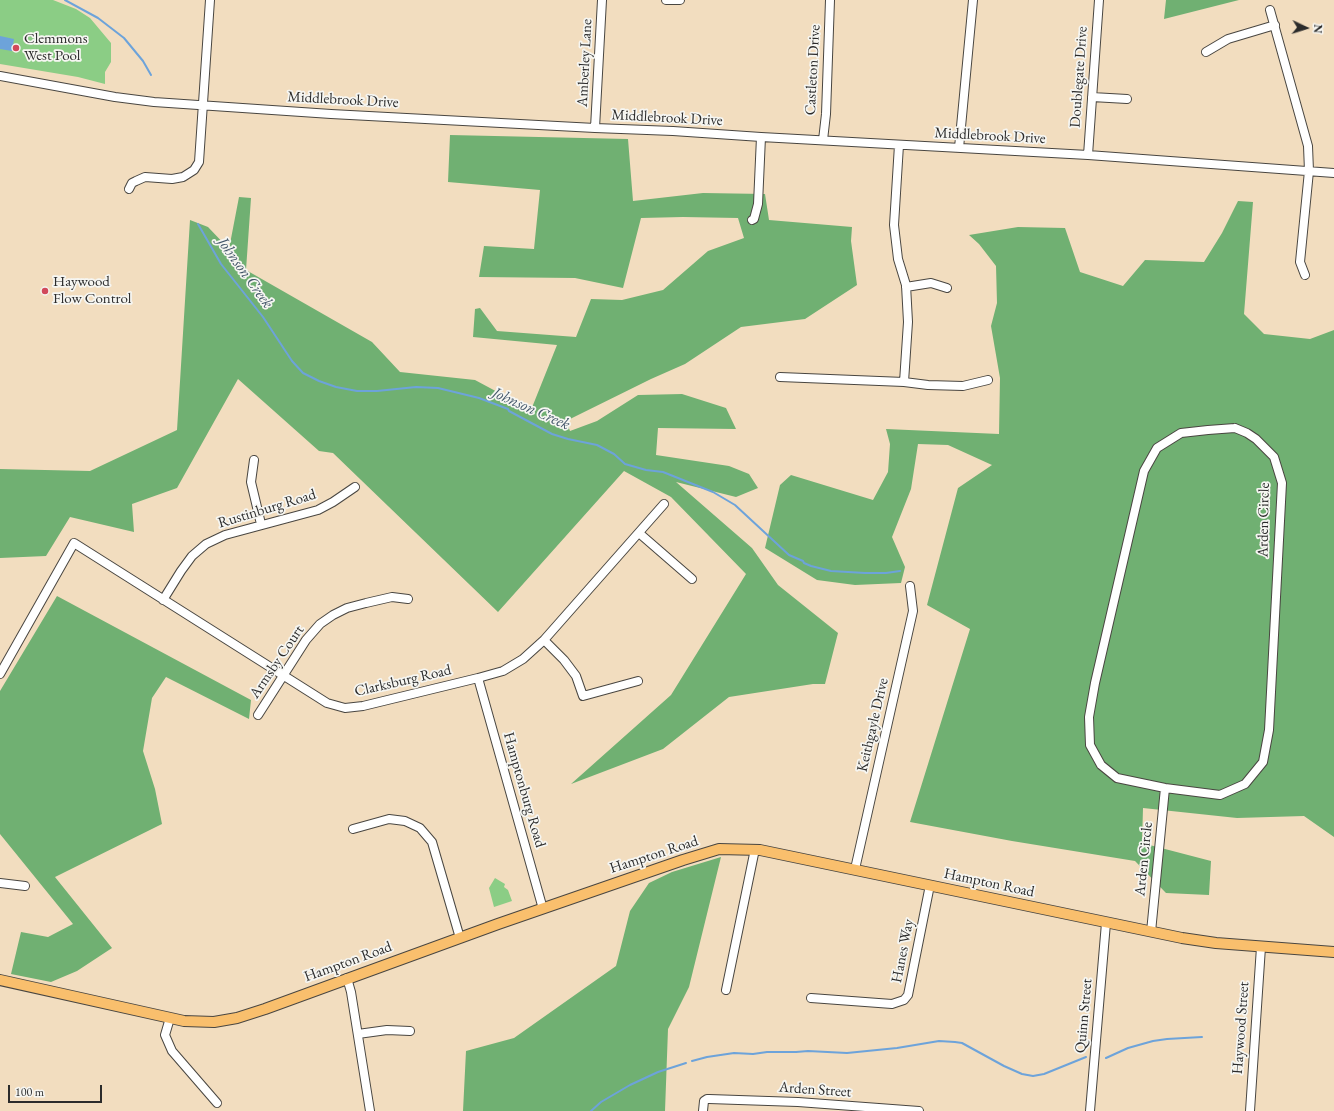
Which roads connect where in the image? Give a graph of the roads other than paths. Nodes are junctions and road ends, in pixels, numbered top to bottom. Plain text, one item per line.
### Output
1 (210, 0) edge
2 (602, 0) edge
3 (666, 0) edge
4 (680, 0) edge
5 (830, 0) edge
6 (973, 0) edge
7 (1099, 0) edge
8 (1270, 10) dead end
9 (1275, 25) junction
10 (1206, 52) dead end
11 (0, 76) edge
12 (1092, 96) junction
13 (1127, 99) dead end
14 (203, 105) junction
15 (595, 128) junction
16 (760, 137) junction
17 (823, 140) junction
18 (899, 145) junction
19 (959, 148) junction
20 (1088, 155) junction
21 (1309, 171) junction
22 (1334, 173) edge
23 (129, 189) dead end
24 (752, 220) dead end
25 (1305, 276) dead end
26 (906, 287) junction
27 (947, 288) dead end
28 (780, 377) dead end
29 (988, 380) dead end
30 (904, 382) junction
31 (254, 460) dead end
32 (355, 487) dead end
33 (664, 504) dead end
34 (261, 524) junction
35 (639, 533) junction
36 (692, 579) dead end
37 (910, 586) dead end
38 (163, 600) junction
39 (408, 600) dead end
40 (544, 640) junction
41 (0, 674) edge
42 (283, 676) junction
43 (478, 678) junction
44 (638, 680) dead end
45 (258, 715) dead end
46 (1164, 788) junction
47 (353, 829) dead end
48 (755, 849) junction
49 (855, 869) junction
50 (0, 883) edge
51 (25, 886) dead end
52 (930, 886) junction
53 (543, 909) junction
54 (1106, 923) junction
55 (1151, 932) junction
56 (460, 938) junction
57 (1260, 947) junction
58 (1334, 952) edge
59 (347, 978) junction
60 (0, 980) edge
61 (726, 990) dead end
62 (812, 998) dead end
63 (170, 1018) junction
64 (410, 1031) dead end
65 (358, 1034) junction
66 (217, 1103) dead end
67 (370, 1111) edge
68 (704, 1111) edge
69 (919, 1111) edge
70 (1090, 1111) edge
71 (1250, 1111) edge

1 - 14 street
2 - 15 street, Amberley Lane
3 - 4 street
5 - 17 street, Castleton Drive
6 - 19 street
7 - 12 street, Doublegate Drive
8 - 9 street
9 - 10 street
9 - 21 street
11 - 14 street, Middlebrook Drive
12 - 13 street
12 - 20 street, Doublegate Drive
14 - 15 street, Middlebrook Drive
14 - 23 street
15 - 16 street, Middlebrook Drive
16 - 17 street, Middlebrook Drive
16 - 24 street
17 - 18 street, Middlebrook Drive
18 - 19 street, Middlebrook Drive
18 - 26 street
19 - 20 street, Middlebrook Drive
20 - 21 street, Middlebrook Drive
21 - 22 street, Middlebrook Drive
21 - 25 street
26 - 27 street
26 - 30 street
28 - 30 street
29 - 30 street
31 - 34 street
32 - 34 street, Rustinburg Road
33 - 35 street, Clarksburg Road
34 - 38 street, Rustinburg Road
35 - 36 street
35 - 40 street, Clarksburg Road
37 - 49 street, Keithgayle Drive
38 - 41 street, Clarksburg Road
38 - 42 street, Clarksburg Road
39 - 42 street, Armsby Court
40 - 43 street, Clarksburg Road
40 - 44 street
42 - 43 street, Clarksburg Road
42 - 45 street, Armsby Court
43 - 53 street, Hamptonburg Road
46 - 46 street, Arden Circle
46 - 55 street, Arden Circle
47 - 56 street
48 - 49 main road, Hampton Road
48 - 53 main road, Hampton Road
48 - 61 street
49 - 52 main road, Hampton Road
50 - 51 street
52 - 54 main road, Hampton Road
52 - 62 street, Hanes Way
53 - 56 main road, Hampton Road
54 - 55 main road, Hampton Road
54 - 70 street, Quinn Street
55 - 57 main road, Hampton Road
56 - 59 main road, Hampton Road
57 - 58 main road, Hampton Road
57 - 71 street, Haywood Street
59 - 63 main road, Hampton Road
59 - 65 street
60 - 63 main road, Hampton Road
63 - 66 street
64 - 65 street
65 - 67 street
68 - 69 street, Arden Street

